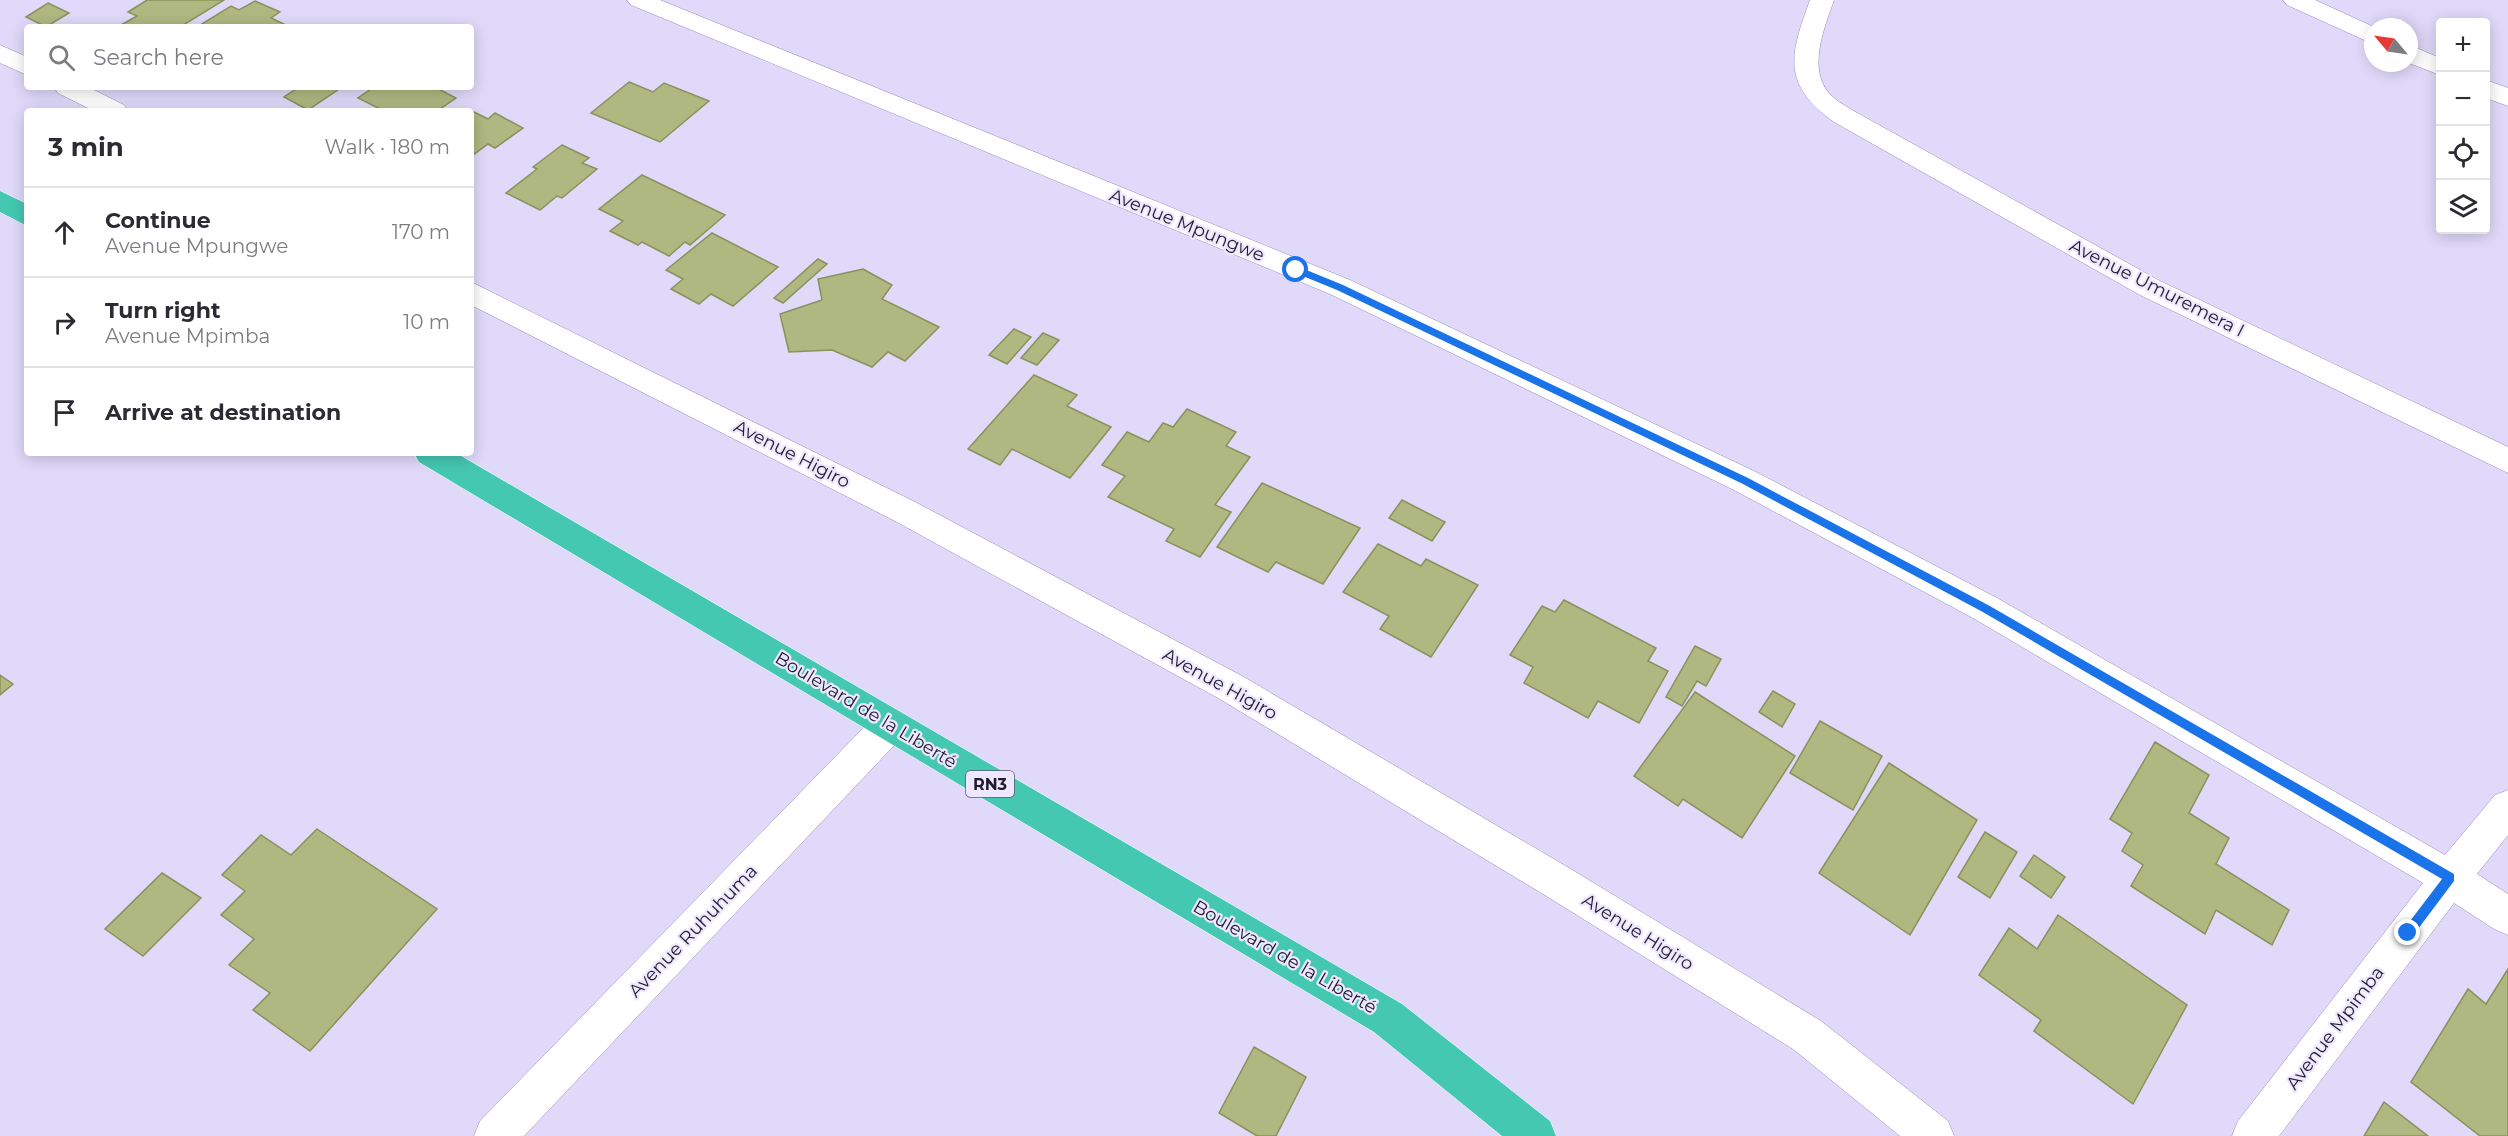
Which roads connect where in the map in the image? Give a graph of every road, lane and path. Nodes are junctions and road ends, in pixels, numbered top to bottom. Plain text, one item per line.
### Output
1 (639, 0) edge
2 (1822, 0) edge
3 (2295, 0) edge
4 (2364, 32) edge
5 (0, 53) edge
6 (2418, 56) edge
7 (24, 65) edge
8 (2436, 65) edge
9 (73, 90) edge
10 (2490, 90) edge
11 (2508, 98) edge
12 (109, 108) edge
13 (0, 200) edge
14 (24, 214) edge
15 (474, 294) edge
16 (435, 456) edge
17 (2508, 461) edge
18 (890, 725) junction
19 (2508, 807) edge
20 (2450, 878) junction
21 (2508, 916) edge
22 (495, 1136) edge
23 (1535, 1136) edge
24 (1933, 1136) edge
25 (2253, 1136) edge

1 - 20 street, Avenue Mpungwe
2 - 17 street, Avenue Umuremera I
3 - 4 street
5 - 7 street
6 - 8 street
9 - 12 street
10 - 11 street
13 - 14 highway
15 - 24 street, Avenue Higiro
16 - 18 highway, Boulevard de la Liberté / RN3
18 - 22 street, Avenue Ruhuhuma
18 - 23 highway, Boulevard de la Liberté / RN3
19 - 20 street, Avenue Mpimba
20 - 21 street, Avenue Mpungwe
20 - 25 street, Avenue Mpimba

